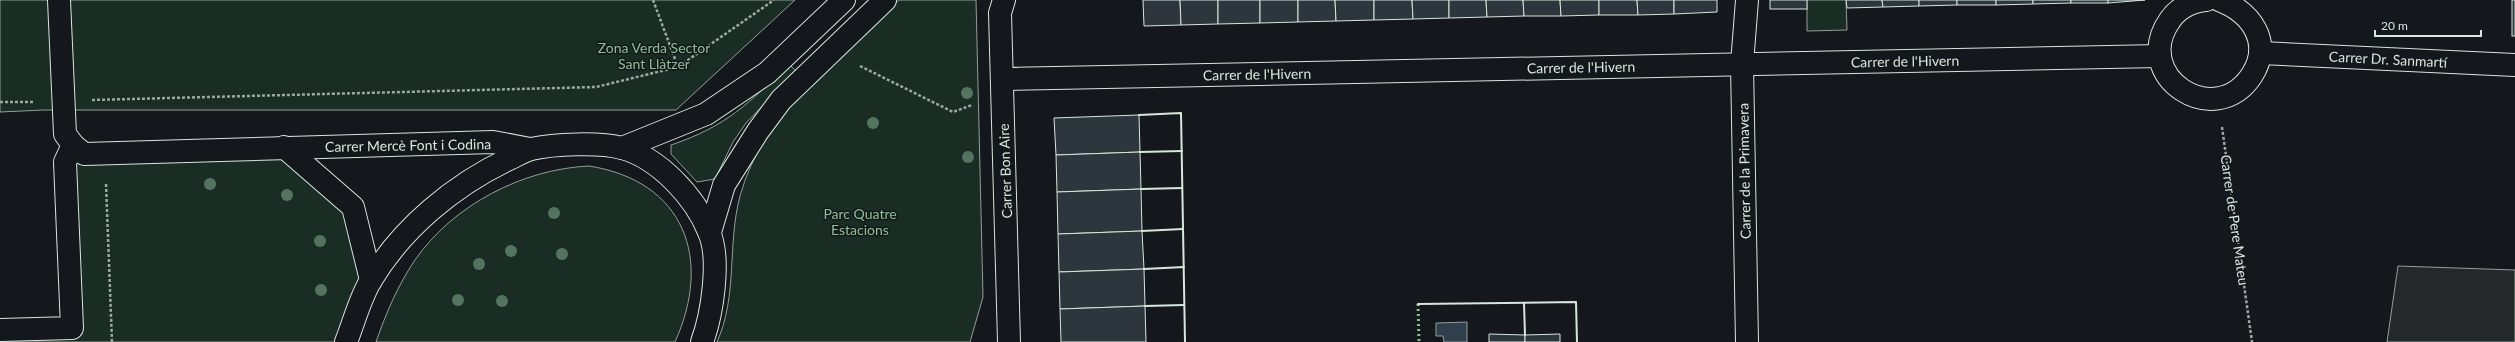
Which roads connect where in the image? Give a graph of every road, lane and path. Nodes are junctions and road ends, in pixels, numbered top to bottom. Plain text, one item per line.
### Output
1 (59, 0) edge
2 (653, 0) edge
3 (774, 0) edge
4 (844, 0) edge
5 (885, 0) edge
6 (1004, 0) edge
7 (1747, 0) edge
8 (2198, 0) edge
9 (2206, 0) edge
10 (2219, 0) edge
11 (2260, 53) junction
12 (2160, 56) junction
13 (1742, 64) junction
14 (858, 65) dead end
15 (2515, 65) edge
16 (678, 67) junction
17 (1003, 79) junction
18 (2218, 99) junction
19 (0, 102) edge
20 (62, 103) junction
21 (972, 105) dead end
22 (73, 145) junction
23 (284, 147) junction
24 (622, 148) junction
25 (530, 149) junction
26 (106, 179) dead end
27 (710, 232) junction
28 (371, 280) junction
29 (0, 330) edge
30 (112, 342) edge
31 (346, 342) edge
32 (702, 342) edge
33 (1009, 342) edge
34 (1747, 342) edge
35 (2252, 342) edge

1 - 20 street
2 - 16 path
3 - 16 path
4 - 24 street
5 - 27 street
6 - 17 street, Carrer Bon Aire
7 - 13 street, Carrer de la Primavera
8 - 9 street
8 - 12 street
10 - 11 street
11 - 15 street, Carrer Dr. Sanmartí
11 - 18 street
12 - 13 street, Carrer de l'Hivern
12 - 18 street
13 - 17 street, Carrer de l'Hivern
13 - 34 street, Carrer de la Primavera
14 - 21 path
16 - 20 path
17 - 33 street, Carrer Bon Aire
18 - 35 path, Carrer de Pere Mateu
19 - 20 path
20 - 22 street
22 - 23 street, Carrer Mercè Font i Codina
22 - 29 street
23 - 25 street, Carrer Mercè Font i Codina
23 - 28 street
24 - 25 street
24 - 27 street
25 - 28 street
26 - 30 path
27 - 32 street
28 - 31 street

